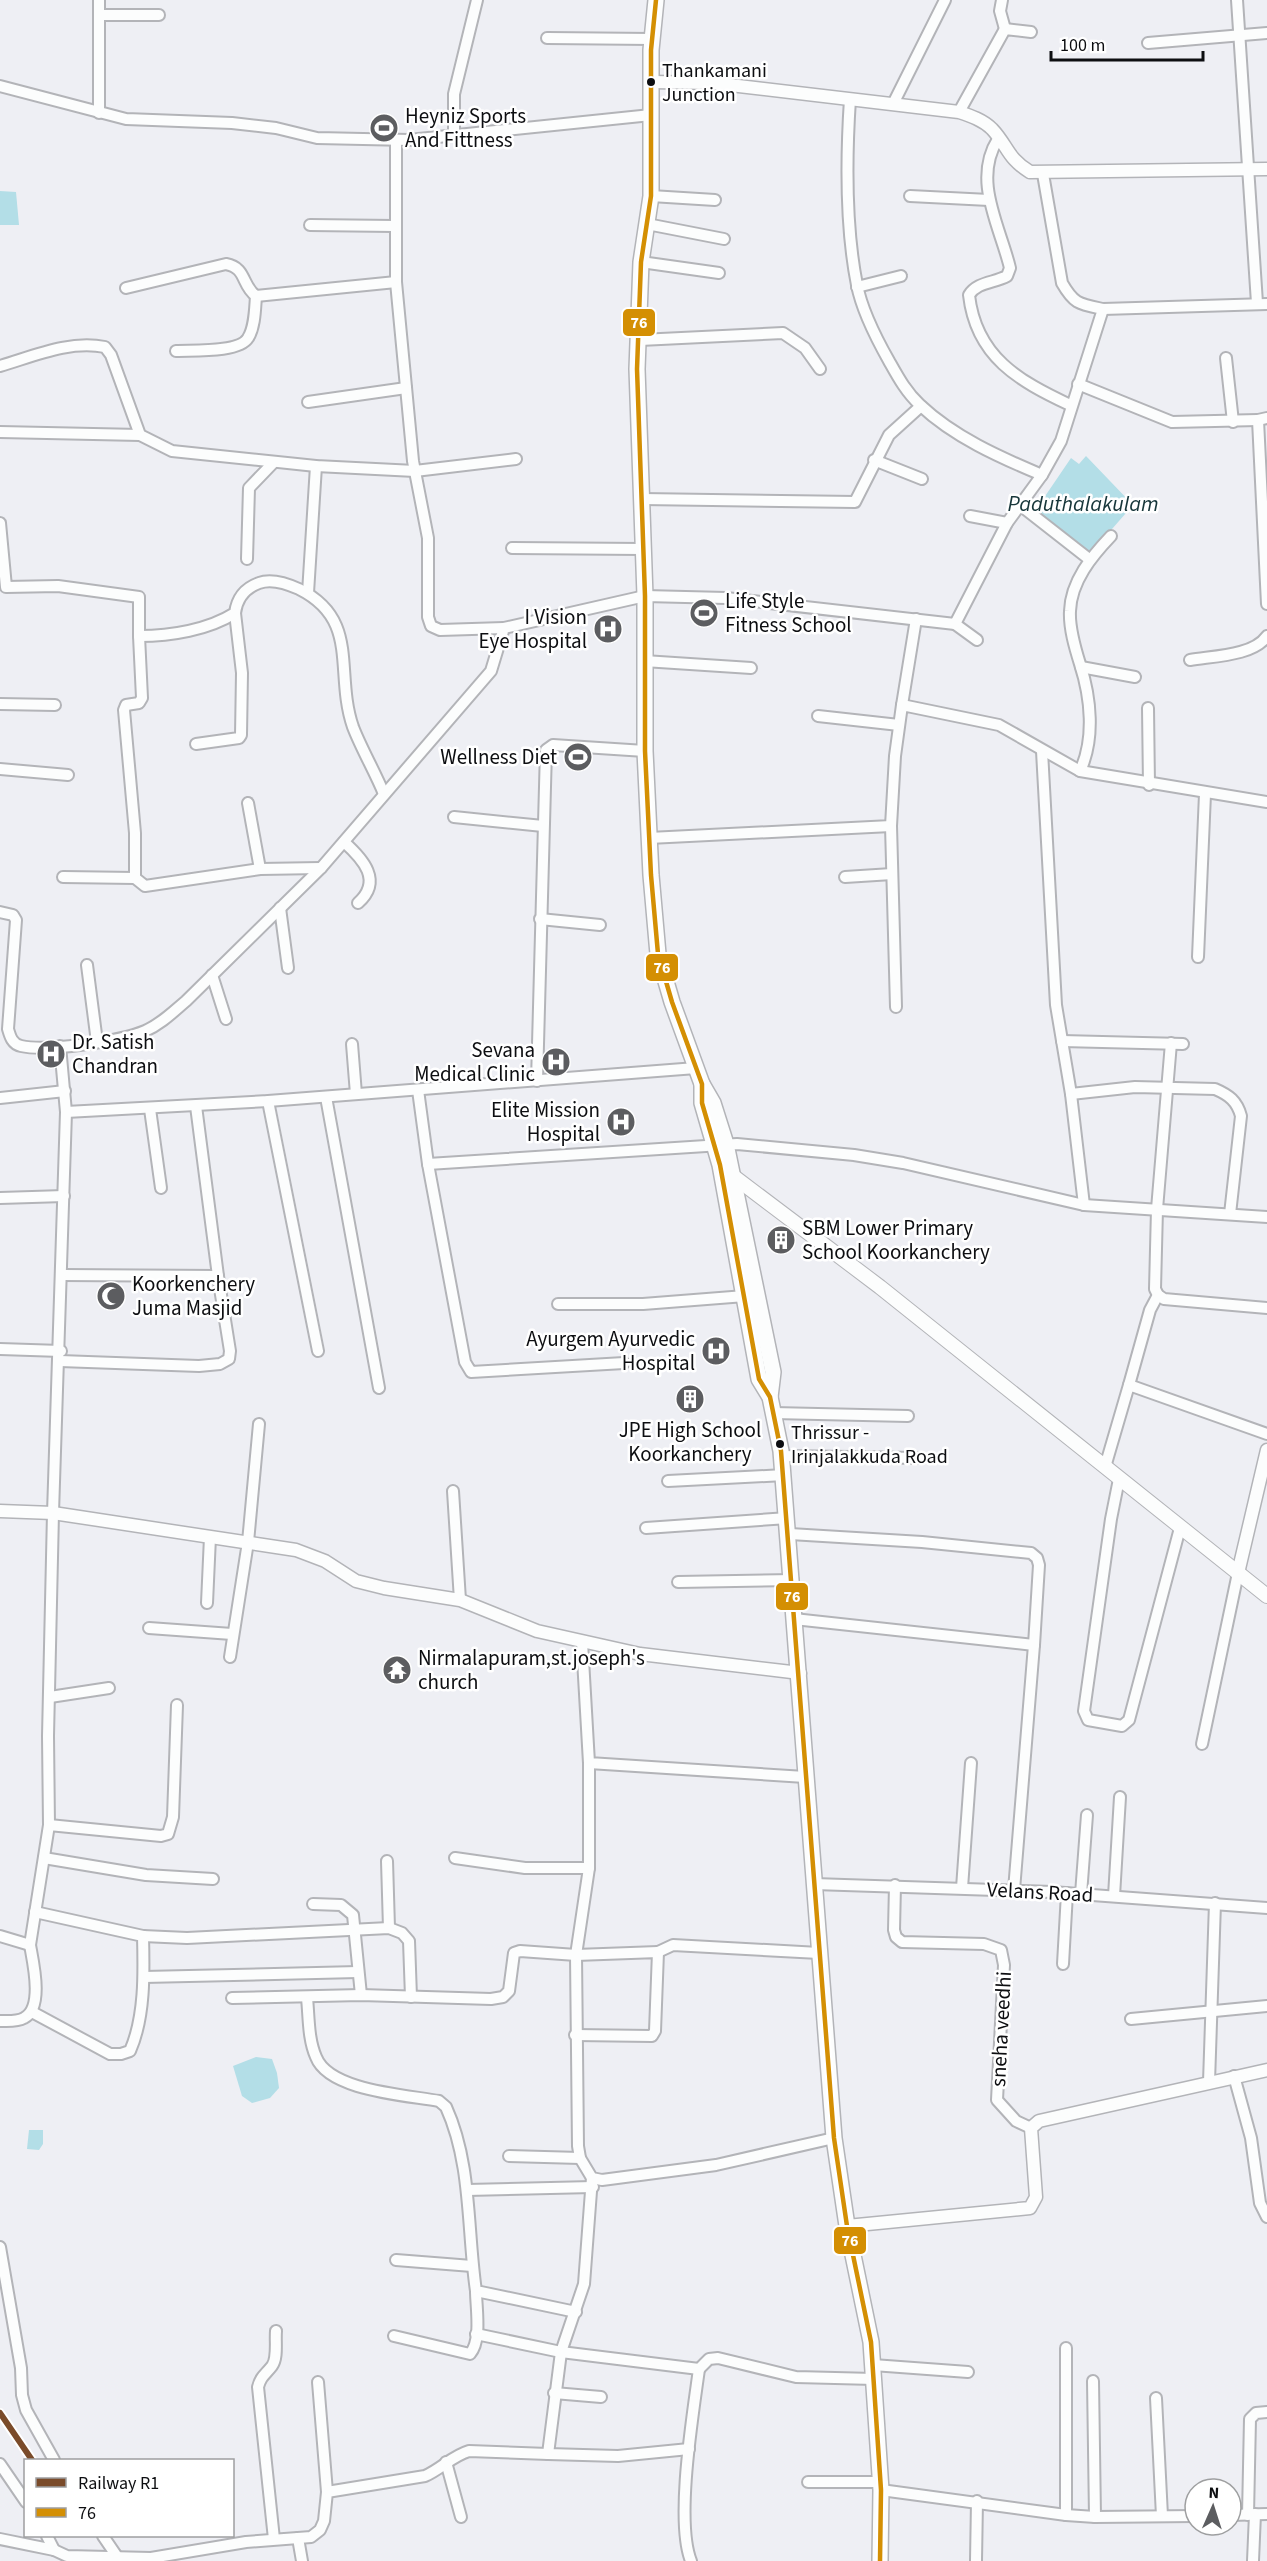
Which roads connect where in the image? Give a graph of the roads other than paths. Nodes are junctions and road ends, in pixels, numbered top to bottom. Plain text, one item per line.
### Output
1 (99, 0) edge
2 (464, 0) edge
3 (656, 0) edge
4 (945, 0) edge
5 (1002, 0) edge
6 (1237, 0) edge
7 (477, 2) edge
8 (99, 15) junction
9 (159, 15) dead end
10 (1005, 29) junction
11 (1031, 32) dead end
12 (1267, 33) edge
13 (1240, 34) junction
14 (547, 38) dead end
15 (652, 39) junction
16 (1148, 43) dead end
17 (652, 82) junction
18 (0, 86) edge
19 (850, 99) junction
20 (894, 102) junction
21 (959, 112) junction
22 (99, 113) junction
23 (651, 115) junction
24 (454, 135) junction
25 (998, 139) junction
26 (396, 140) junction
27 (1248, 168) junction
28 (1267, 169) edge
29 (1043, 174) junction
30 (651, 196) junction
31 (910, 196) dead end
32 (715, 200) dead end
33 (989, 200) junction
34 (647, 224) junction
35 (310, 225) dead end
36 (394, 226) junction
37 (724, 239) dead end
38 (641, 262) junction
39 (719, 273) dead end
40 (901, 276) dead end
41 (396, 282) junction
42 (857, 287) junction
43 (126, 288) dead end
44 (256, 297) junction
45 (1262, 304) edge
46 (1103, 309) junction
47 (640, 340) junction
48 (176, 351) dead end
49 (1226, 358) dead end
50 (0, 366) edge
51 (820, 369) dead end
52 (1078, 384) junction
53 (406, 388) junction
54 (308, 402) dead end
55 (1070, 405) junction
56 (921, 406) junction
57 (1262, 419) edge
58 (1233, 422) junction
59 (0, 432) edge
60 (140, 435) junction
61 (516, 459) dead end
62 (874, 460) junction
63 (274, 462) junction
64 (316, 466) junction
65 (415, 471) junction
66 (1042, 474) junction
67 (922, 479) dead end
68 (642, 499) junction
69 (1020, 505) junction
70 (970, 516) dead end
71 (0, 523) edge
72 (1007, 523) junction
73 (1265, 533) edge
74 (1111, 536) dead end
75 (512, 548) dead end
76 (643, 549) junction
77 (247, 559) dead end
78 (1089, 559) junction
79 (3, 587) edge
80 (308, 593) junction
81 (645, 596) junction
82 (1267, 604) edge
83 (235, 613) junction
84 (916, 619) junction
85 (955, 624) junction
86 (504, 628) junction
87 (139, 636) junction
88 (1267, 636) edge
89 (977, 640) dead end
90 (1190, 660) dead end
91 (644, 661) junction
92 (1081, 667) junction
93 (751, 668) dead end
94 (1136, 677) dead end
95 (0, 704) edge
96 (55, 705) dead end
97 (902, 705) junction
98 (1148, 708) dead end
99 (818, 716) dead end
100 (899, 725) junction
101 (196, 744) dead end
102 (645, 751) junction
103 (1042, 752) junction
104 (0, 769) edge
105 (1080, 771) junction
106 (68, 776) dead end
107 (1149, 784) junction
108 (384, 794) junction
109 (1205, 794) junction
110 (1267, 802) edge
111 (248, 803) dead end
112 (454, 817) dead end
113 (543, 826) junction
114 (891, 826) junction
115 (649, 838) junction
116 (344, 842) junction
117 (321, 868) junction
118 (261, 869) junction
119 (892, 874) junction
120 (63, 877) dead end
121 (845, 877) dead end
122 (135, 878) junction
123 (358, 903) dead end
124 (280, 908) junction
125 (0, 912) edge
126 (540, 919) junction
127 (600, 925) dead end
128 (1198, 957) dead end
129 (87, 965) dead end
130 (288, 968) dead end
131 (212, 975) junction
132 (896, 1007) dead end
133 (226, 1019) dead end
134 (1062, 1041) junction
135 (97, 1042) junction
136 (1171, 1043) junction
137 (352, 1044) dead end
138 (1183, 1044) dead end
139 (60, 1046) junction
140 (696, 1068) junction
141 (537, 1081) junction
142 (1169, 1088) junction
143 (418, 1090) junction
144 (64, 1091) junction
145 (356, 1094) junction
146 (1071, 1094) junction
147 (326, 1097) junction
148 (0, 1098) edge
149 (268, 1101) junction
150 (196, 1106) junction
151 (150, 1109) junction
152 (66, 1112) junction
153 (726, 1144) junction
154 (428, 1164) junction
155 (733, 1176) junction
156 (160, 1188) dead end
157 (64, 1196) junction
158 (0, 1198) edge
159 (1084, 1205) junction
160 (1157, 1209) junction
161 (1230, 1214) junction
162 (1267, 1217) edge
163 (63, 1275) junction
164 (218, 1276) junction
165 (1158, 1295) junction
166 (745, 1296) junction
167 (558, 1304) dead end
168 (1267, 1308) edge
169 (0, 1349) edge
170 (318, 1351) dead end
171 (61, 1356) junction
172 (624, 1363) dead end
173 (1129, 1385) junction
174 (380, 1388) dead end
175 (770, 1397) junction
176 (773, 1413) junction
177 (908, 1416) dead end
178 (259, 1424) dead end
179 (1267, 1434) edge
180 (1267, 1450) edge
181 (782, 1456) junction
182 (920, 1458) dead end
183 (1105, 1467) junction
184 (784, 1475) junction
185 (1119, 1479) junction
186 (668, 1481) dead end
187 (453, 1491) dead end
188 (0, 1511) edge
189 (53, 1513) junction
190 (788, 1518) junction
191 (646, 1528) dead end
192 (1180, 1528) junction
193 (790, 1534) junction
194 (210, 1538) junction
195 (248, 1542) junction
196 (1238, 1573) junction
197 (793, 1580) junction
198 (678, 1582) dead end
199 (1267, 1596) edge
200 (460, 1600) junction
201 (207, 1603) dead end
202 (794, 1618) junction
203 (149, 1628) dead end
204 (232, 1634) junction
205 (582, 1642) junction
206 (1034, 1645) junction
207 (230, 1657) dead end
208 (800, 1673) junction
209 (109, 1688) dead end
210 (50, 1697) junction
211 (177, 1705) dead end
212 (1202, 1744) dead end
213 (589, 1763) junction
214 (971, 1763) dead end
215 (805, 1778) junction
216 (1120, 1797) dead end
217 (1088, 1815) dead end
218 (50, 1825) junction
219 (44, 1858) junction
220 (455, 1858) dead end
221 (387, 1861) dead end
222 (589, 1868) junction
223 (213, 1879) dead end
224 (813, 1884) junction
225 (894, 1885) junction
226 (962, 1888) junction
227 (1014, 1890) junction
228 (1067, 1893) junction
229 (1082, 1894) junction
230 (1114, 1896) junction
231 (313, 1904) dead end
232 (1215, 1904) junction
233 (1267, 1908) edge
234 (35, 1912) junction
235 (389, 1928) junction
236 (355, 1930) junction
237 (0, 1936) edge
238 (143, 1936) junction
239 (30, 1945) junction
240 (658, 1952) junction
241 (819, 1953) junction
242 (576, 1955) junction
243 (1063, 1964) dead end
244 (358, 1972) junction
245 (144, 1977) junction
246 (361, 1995) junction
247 (411, 1997) junction
248 (232, 1998) dead end
249 (307, 1998) junction
250 (1267, 2006) edge
251 (32, 2012) junction
252 (1211, 2013) junction
253 (1131, 2019) dead end
254 (0, 2021) edge
255 (575, 2035) junction
256 (1267, 2070) edge
257 (1234, 2076) junction
258 (1209, 2082) junction
259 (1031, 2128) junction
260 (834, 2138) junction
261 (509, 2156) dead end
262 (580, 2158) junction
263 (592, 2183) junction
264 (467, 2190) junction
265 (1267, 2217) edge
266 (847, 2226) junction
267 (0, 2247) edge
268 (396, 2260) dead end
269 (471, 2266) junction
270 (476, 2291) junction
271 (576, 2312) junction
272 (276, 2331) dead end
273 (476, 2334) junction
274 (394, 2336) dead end
275 (1066, 2348) dead end
276 (561, 2352) junction
277 (699, 2369) junction
278 (873, 2372) junction
279 (968, 2372) dead end
280 (1093, 2381) dead end
281 (318, 2382) dead end
282 (554, 2393) junction
283 (601, 2397) dead end
284 (1156, 2398) dead end
285 (1267, 2412) edge
286 (689, 2449) junction
287 (548, 2454) junction
288 (53, 2459) edge
289 (446, 2462) junction
290 (0, 2464) edge
291 (808, 2482) dead end
292 (881, 2486) junction
293 (327, 2492) junction
294 (24, 2499) edge
295 (977, 2501) junction
296 (1267, 2514) edge
297 (1066, 2515) junction
298 (1243, 2515) edge
299 (1251, 2515) junction
300 (1162, 2516) junction
301 (1183, 2516) edge
302 (461, 2517) dead end
303 (1095, 2517) junction
304 (48, 2537) edge
305 (104, 2537) edge
306 (298, 2538) junction
307 (0, 2539) edge
308 (274, 2539) junction
309 (54, 2550) junction
310 (68, 2558) edge
311 (113, 2559) edge
312 (302, 2561) edge
313 (691, 2561) edge
314 (880, 2561) edge
315 (976, 2561) edge
316 (1253, 2561) edge

1 - 8 street
2 - 7 street
3 - 15 main road
4 - 20 street
5 - 10 street
6 - 13 street
7 - 24 street
8 - 9 street
8 - 22 street
10 - 11 street
10 - 21 street
12 - 13 street
13 - 16 street
13 - 27 street
14 - 15 street
15 - 17 main road
17 - 19 street
17 - 23 main road
18 - 22 street
19 - 20 street
19 - 42 street
20 - 21 street
21 - 25 street
22 - 26 street
23 - 24 street
23 - 30 main road
24 - 26 street
25 - 29 street
25 - 33 street
26 - 36 street
27 - 28 street
27 - 29 street
27 - 45 street
29 - 46 street
30 - 32 street
30 - 34 main road
31 - 33 street
33 - 55 street
34 - 37 street
34 - 38 main road
35 - 36 street
36 - 41 street
38 - 39 street
38 - 47 main road
40 - 42 street
41 - 44 street
41 - 53 street
42 - 56 street
43 - 44 street
44 - 48 street
45 - 46 street
46 - 52 street
47 - 51 street
47 - 68 main road
49 - 58 street
50 - 60 street
52 - 55 street
52 - 58 street
53 - 54 street
53 - 65 street
55 - 66 street
56 - 62 street
56 - 66 street
57 - 58 street
57 - 73 street
59 - 60 street
60 - 63 street
61 - 65 street
62 - 67 street
62 - 68 street
63 - 64 street
63 - 77 street
64 - 65 street
64 - 80 street
65 - 86 street
66 - 69 street
68 - 76 main road
69 - 72 street
69 - 78 street
70 - 72 street
71 - 79 street
72 - 85 street
73 - 82 street
74 - 78 street
75 - 76 street
76 - 81 main road
78 - 92 street
79 - 87 street
80 - 83 street
80 - 108 street
81 - 84 street
81 - 86 street
81 - 91 main road
83 - 87 street
83 - 101 street
84 - 85 street
84 - 97 street
85 - 89 street
86 - 108 street
87 - 122 street
88 - 90 street
91 - 93 street
91 - 102 main road
92 - 94 street
92 - 105 street
95 - 96 street
97 - 100 street
97 - 103 street
98 - 107 street
99 - 100 street
100 - 114 street
102 - 113 street
102 - 115 main road
103 - 105 street
103 - 134 street
104 - 106 street
105 - 107 street
107 - 109 street
108 - 116 street
109 - 110 street
109 - 128 street
111 - 118 street
112 - 113 street
113 - 126 street
114 - 115 street
114 - 119 street
115 - 140 main road
116 - 117 street
116 - 123 street
117 - 118 street
117 - 124 street
118 - 122 street
119 - 121 street
119 - 132 street
120 - 122 street
124 - 130 street
124 - 131 street
125 - 139 street
126 - 127 street
126 - 141 street
129 - 135 street
131 - 133 street
131 - 135 street
134 - 136 street
134 - 146 street
135 - 139 street
136 - 138 street
136 - 142 street
137 - 145 street
139 - 144 street
140 - 141 street
140 - 153 main road
141 - 143 street
142 - 146 street
142 - 160 street
142 - 161 street
143 - 145 street
143 - 154 street
144 - 148 street
144 - 152 street
145 - 147 street
146 - 159 street
147 - 149 street
147 - 174 street
149 - 150 street
149 - 170 street
150 - 151 street
150 - 164 street
151 - 152 street
151 - 156 street
152 - 157 street
153 - 154 street
153 - 155 main road
153 - 159 street
153 - 166 main road
154 - 172 street
155 - 175 main road
155 - 183 main road
157 - 158 street
157 - 163 street
159 - 160 street
160 - 161 street
160 - 165 street
161 - 162 street
163 - 164 street
163 - 171 street
164 - 171 street
165 - 168 street
165 - 173 street
166 - 167 street
166 - 175 main road
169 - 171 street
171 - 189 street
173 - 179 street
173 - 183 street
175 - 176 main road
176 - 177 street
176 - 181 main road
178 - 195 street
180 - 196 street
181 - 182 street
181 - 184 main road
183 - 185 main road
184 - 186 street
184 - 190 main road
185 - 192 main road
185 - 192 street
187 - 200 street
188 - 189 street
189 - 194 street
189 - 210 street
190 - 191 street
190 - 193 main road
192 - 196 main road
193 - 197 main road
193 - 206 street
194 - 195 street
194 - 201 street
195 - 200 street
195 - 204 street
196 - 199 main road
196 - 212 street
197 - 198 street
197 - 202 main road
200 - 205 street
202 - 206 street
202 - 208 main road
203 - 204 street
204 - 207 street
205 - 208 street
205 - 213 street
206 - 227 street
208 - 215 main road
209 - 210 street
210 - 218 street
211 - 218 street
213 - 215 street
213 - 222 street
214 - 226 street
215 - 224 main road
216 - 230 street
217 - 229 street
218 - 219 street
219 - 223 street
219 - 234 street
220 - 222 street
221 - 235 street
222 - 242 street
224 - 225 street, Velans Road
224 - 241 main road
225 - 226 street, Velans Road
225 - 259 street, sneha veedhi
226 - 227 street, Velans Road
227 - 228 street, Velans Road
228 - 229 street, Velans Road
228 - 243 street
229 - 230 street, Velans Road
230 - 232 street, Velans Road
231 - 236 street
232 - 233 street, Velans Road
232 - 252 street
234 - 238 street
234 - 239 street
235 - 236 street
235 - 247 street
236 - 238 street
236 - 244 street
237 - 239 street
238 - 245 street
239 - 251 street
240 - 241 street
240 - 242 street
240 - 255 street
241 - 260 main road
242 - 247 street
242 - 255 street
244 - 245 street
244 - 246 street
245 - 251 street
246 - 247 street
246 - 249 street
248 - 249 street
249 - 264 street
250 - 252 street
251 - 254 street
252 - 253 street
252 - 258 street
255 - 262 street
256 - 257 street
257 - 258 street
257 - 265 street
258 - 259 street
259 - 266 street
260 - 263 street
260 - 266 main road
261 - 262 street
262 - 263 street
263 - 264 street
263 - 271 street
264 - 269 street
266 - 278 main road
267 - 288 street
268 - 269 street
269 - 270 street
270 - 271 street
270 - 273 street
271 - 276 street
272 - 308 street
273 - 274 street
273 - 276 street
275 - 297 street
276 - 277 street
276 - 282 street
277 - 278 street
277 - 286 street
278 - 279 street
278 - 292 main road
280 - 303 street
281 - 293 street
282 - 283 street
282 - 287 street
284 - 300 street
285 - 299 street
286 - 287 street
286 - 313 street
287 - 289 street
289 - 293 street
289 - 302 street
290 - 294 street
291 - 292 street
292 - 295 street
292 - 314 main road
293 - 306 street
295 - 297 street
295 - 315 street
296 - 299 street
297 - 303 street
298 - 299 street
299 - 316 street
300 - 301 street
300 - 303 street
304 - 309 street
305 - 311 street
306 - 308 street
306 - 312 street
307 - 309 street
308 - 311 street
309 - 310 street
310 - 311 street

